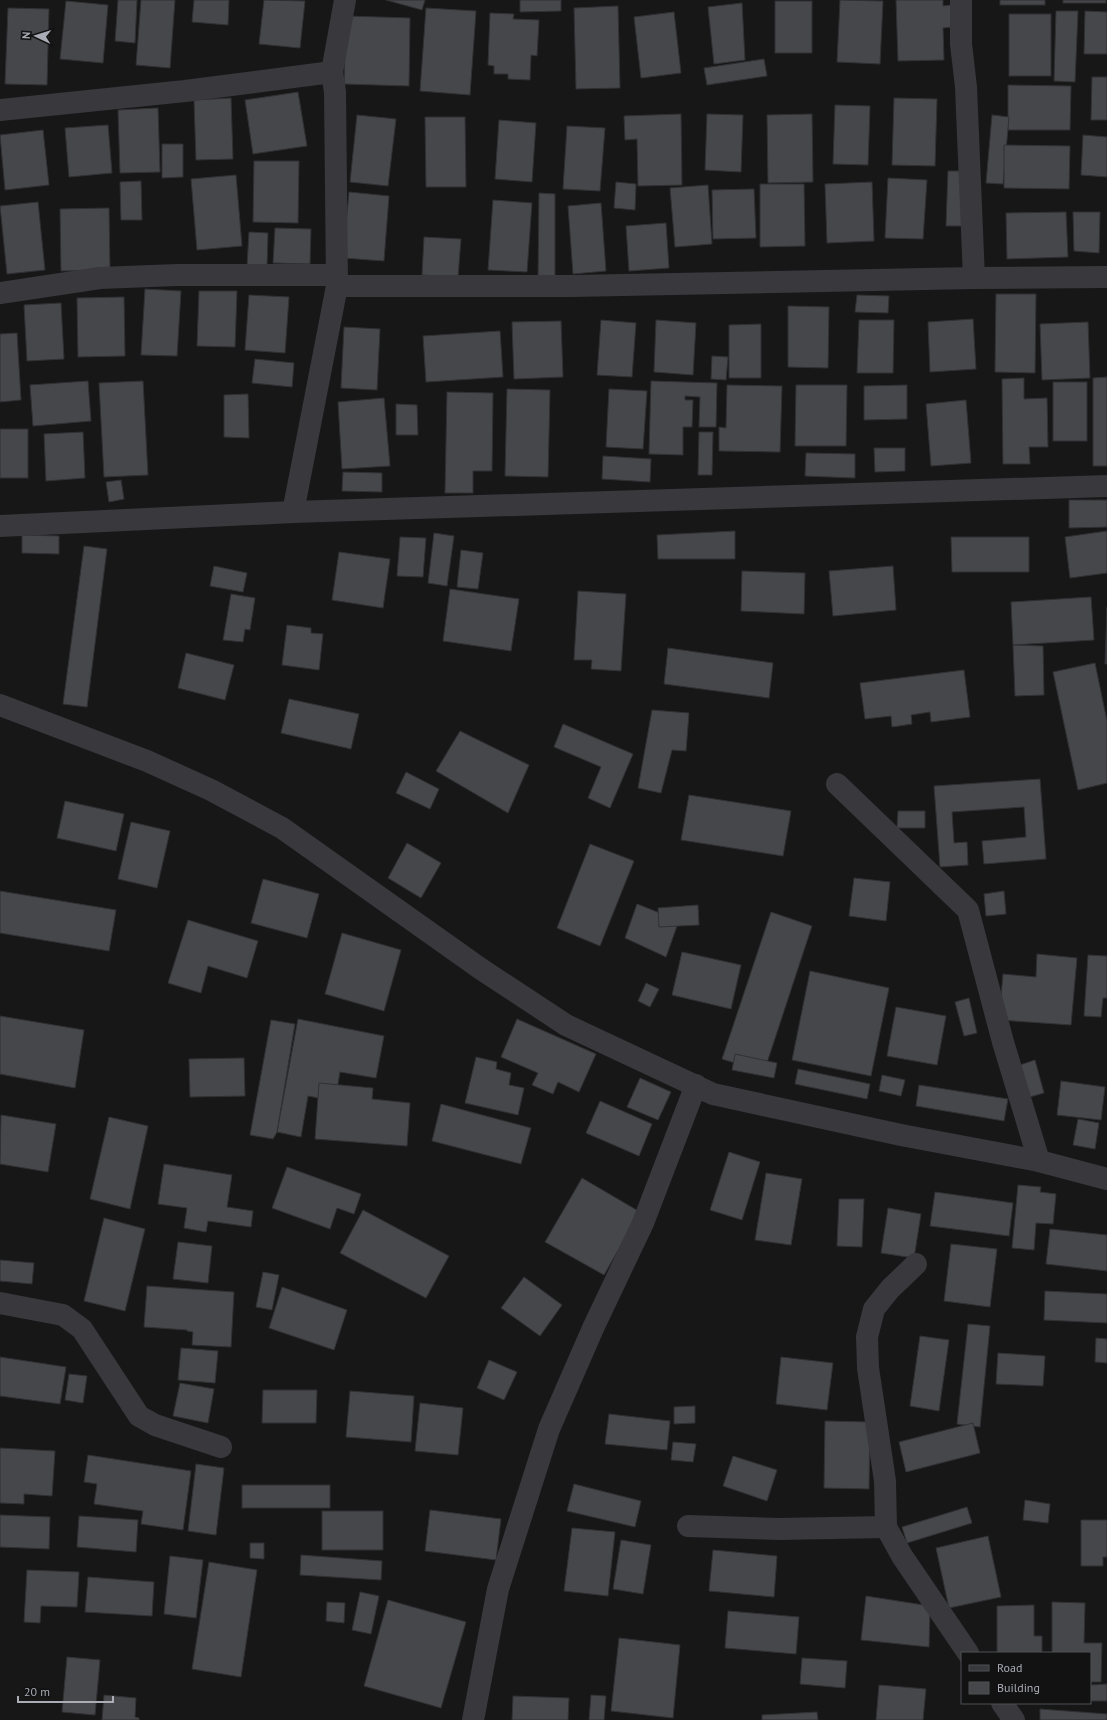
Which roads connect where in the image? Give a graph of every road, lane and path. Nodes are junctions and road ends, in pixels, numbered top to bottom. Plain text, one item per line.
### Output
1 (345, 0) edge
2 (961, 0) edge
3 (332, 72) junction
4 (0, 110) edge
5 (1107, 277) edge
6 (974, 278) junction
7 (337, 280) junction
8 (0, 293) edge
9 (1107, 486) edge
10 (293, 512) junction
11 (0, 526) edge
12 (0, 705) edge
13 (837, 784) dead end
14 (696, 1086) junction
15 (1039, 1161) junction
16 (1107, 1179) edge
17 (916, 1264) dead end
18 (0, 1303) edge
19 (221, 1447) dead end
20 (688, 1526) dead end
21 (886, 1527) junction
22 (967, 1652) edge
23 (1003, 1704) edge
24 (473, 1720) edge
25 (1014, 1720) edge

1 - 3 street
2 - 6 street
3 - 4 street
3 - 7 street
5 - 6 street
6 - 7 street
7 - 8 street
7 - 10 street
9 - 10 street
10 - 11 street
12 - 14 street
13 - 15 street
14 - 15 street
14 - 24 street
15 - 16 street
17 - 21 street
18 - 19 street
20 - 21 street
21 - 22 street
23 - 25 street

